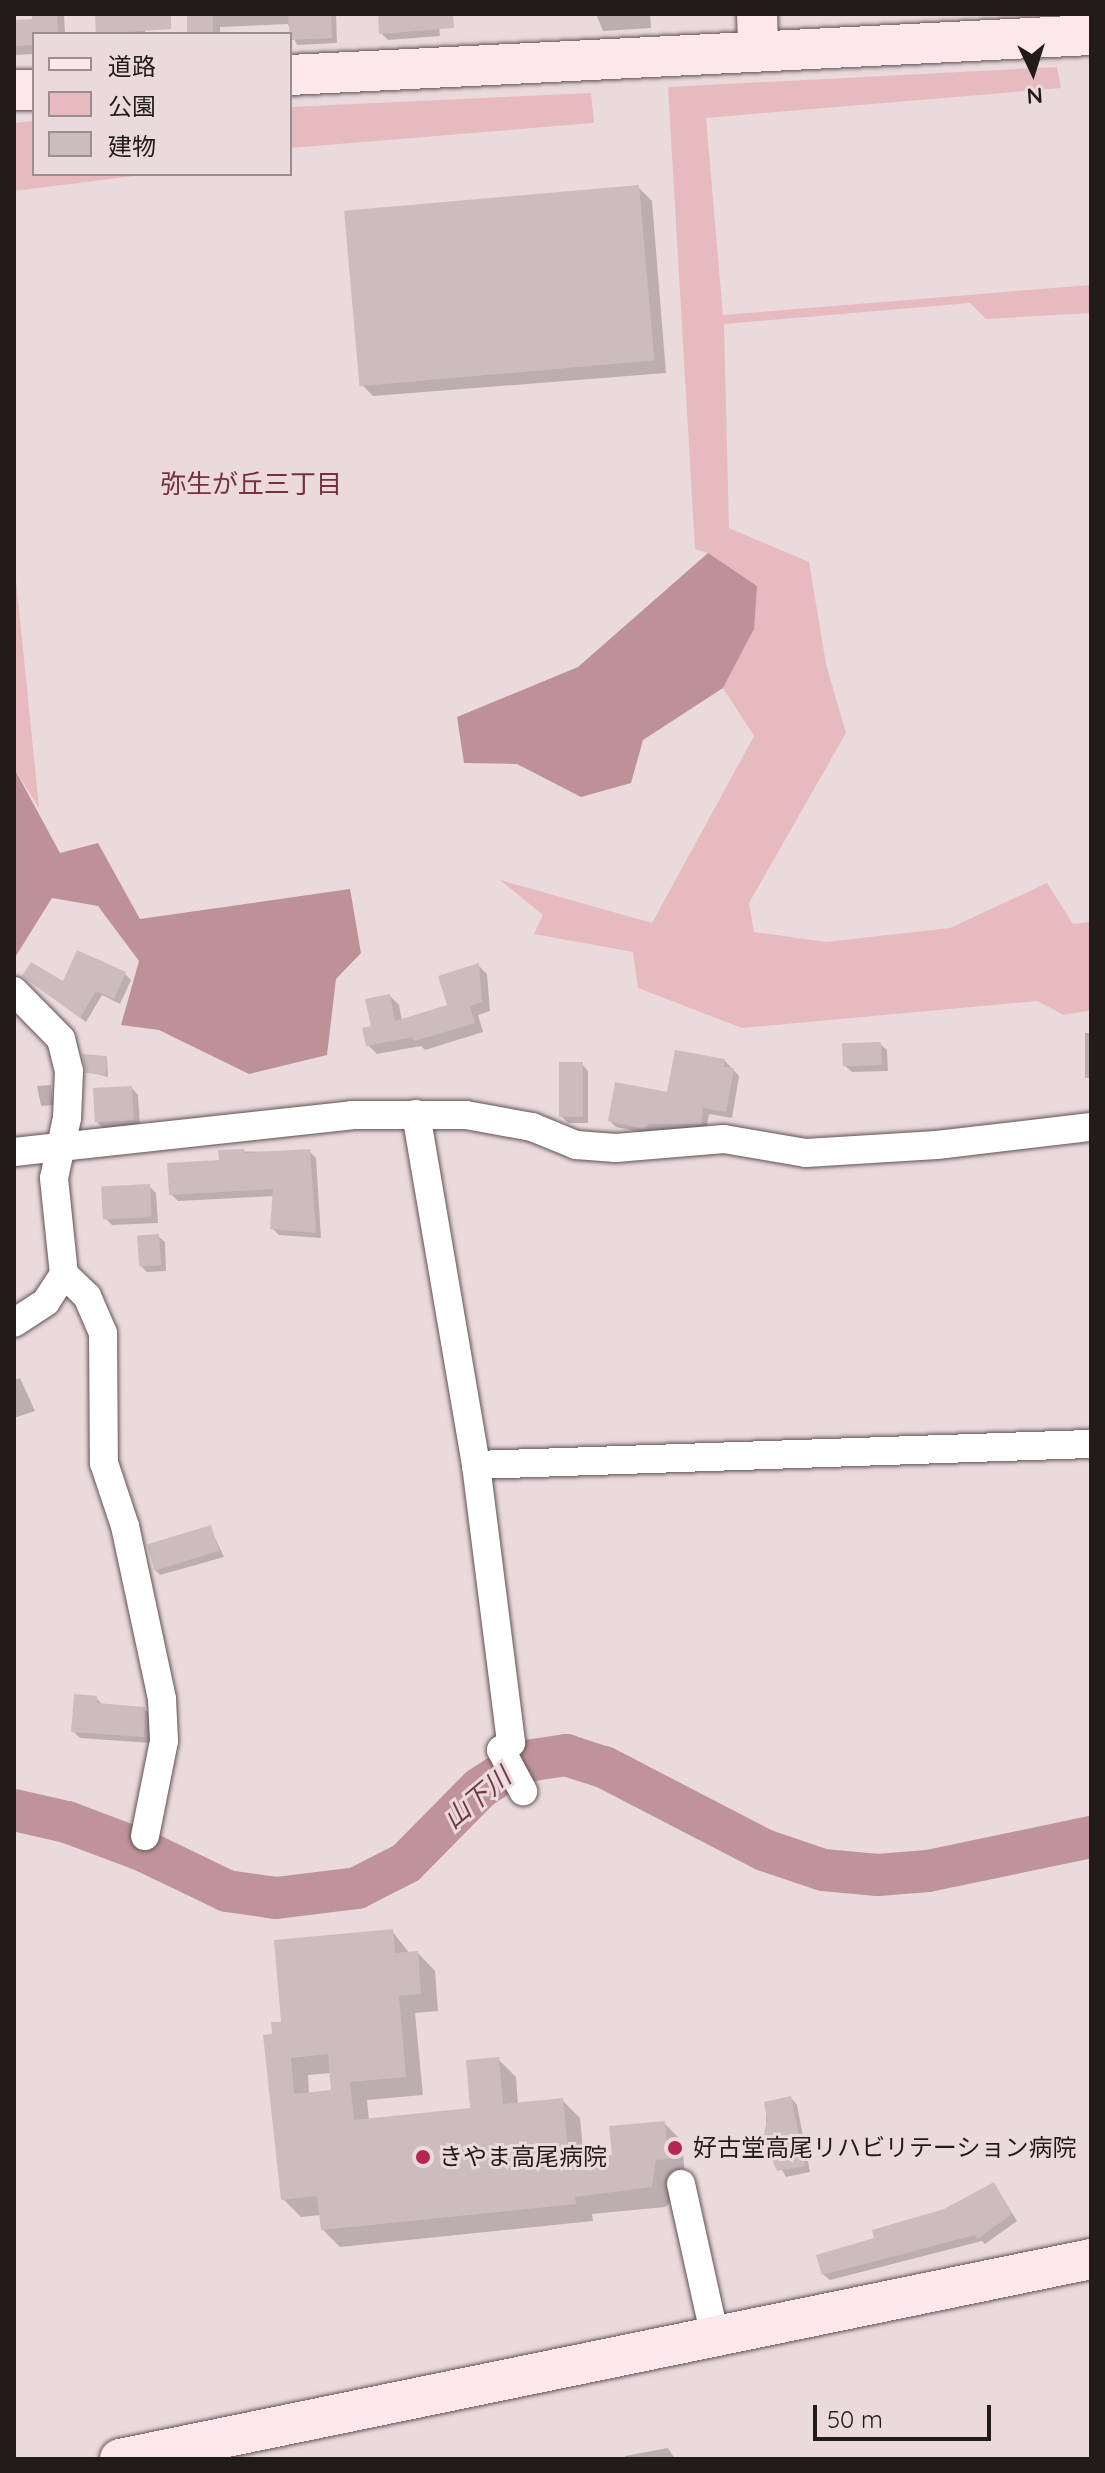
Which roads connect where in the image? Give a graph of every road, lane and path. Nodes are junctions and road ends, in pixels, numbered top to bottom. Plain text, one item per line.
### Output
1 (758, 31) edge
2 (1091, 35) edge
3 (292, 75) edge
4 (14, 991) edge
5 (416, 1114) junction
6 (1091, 1127) edge
7 (58, 1149) junction
8 (14, 1152) edge
9 (64, 1274) junction
10 (14, 1323) edge
11 (1091, 1444) edge
12 (476, 1465) junction
13 (521, 1788) dead end
14 (145, 1836) dead end
15 (681, 2184) dead end
16 (1091, 2259) edge
17 (715, 2337) junction
18 (120, 2459) edge

1 - 2 street
1 - 3 street
4 - 7 street
5 - 6 street
5 - 7 street
5 - 12 street
7 - 8 street
7 - 9 street
9 - 10 street
9 - 14 street
11 - 12 street
12 - 13 street
15 - 17 street
16 - 17 street
17 - 18 street

